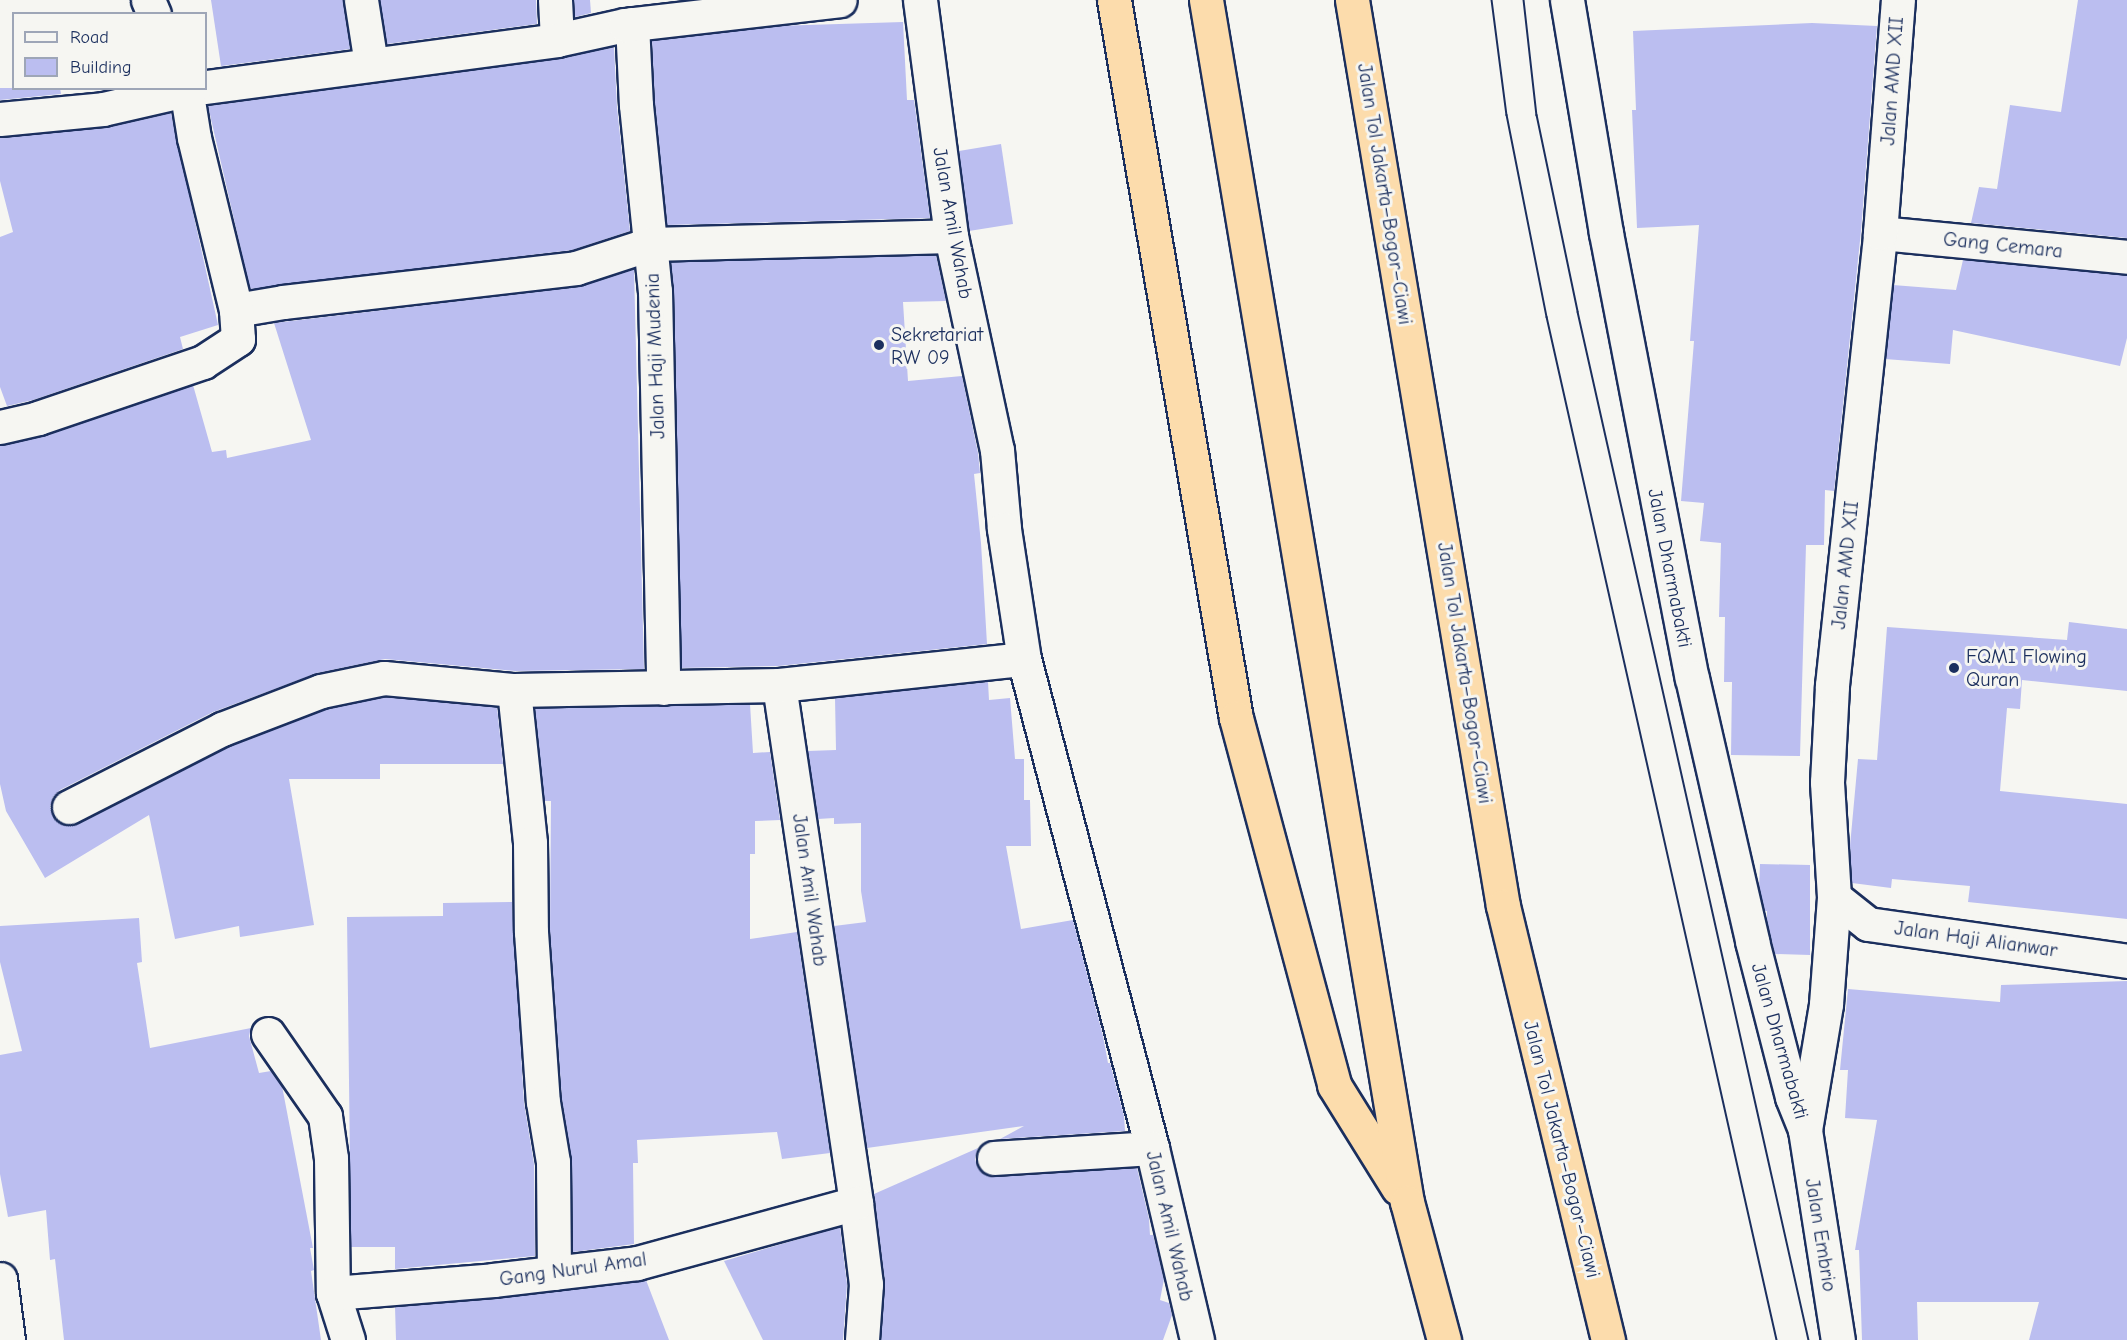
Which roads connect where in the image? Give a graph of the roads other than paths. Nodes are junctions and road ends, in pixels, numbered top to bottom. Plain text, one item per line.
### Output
1 (361, 0) edge
2 (555, 0) edge
3 (840, 0) edge
4 (920, 0) edge
5 (1114, 0) edge
6 (1206, 0) edge
7 (1352, 0) edge
8 (1567, 0) edge
9 (1898, 0) edge
10 (632, 24) junction
11 (557, 40) junction
12 (372, 64) junction
13 (207, 86) edge
14 (184, 90) edge
15 (193, 90) edge
16 (0, 119) edge
17 (1880, 233) junction
18 (951, 236) junction
19 (650, 244) junction
20 (2127, 257) edge
21 (236, 310) junction
22 (0, 427) edge
23 (1024, 659) junction
24 (779, 685) junction
25 (663, 688) junction
26 (514, 690) junction
27 (69, 807) dead end
28 (1834, 897) junction
29 (2127, 961) edge
30 (268, 1034) dead end
31 (1805, 1130) junction
32 (1152, 1148) junction
33 (994, 1158) dead end
34 (1407, 1202) junction
35 (856, 1203) junction
36 (554, 1273) junction
37 (0, 1279) edge
38 (333, 1293) junction
39 (8, 1340) edge
40 (348, 1340) edge
41 (862, 1340) edge
42 (1197, 1340) edge
43 (1443, 1340) edge
44 (1608, 1340) edge
45 (1838, 1340) edge

1 - 12 street
2 - 11 street
3 - 10 street
4 - 18 street, Jalan Amil Wahab
5 - 34 highway
6 - 34 highway
7 - 44 highway, Jalan Tol Jakarta–Bogor–Ciawi
8 - 31 street, Jalan Dharmabakti
9 - 17 street, Jalan AMD XII
10 - 11 street
10 - 19 street, Jalan Haji Mudenia
11 - 12 street
12 - 13 street
14 - 16 street
15 - 21 street
17 - 20 street, Gang Cemara
17 - 28 street, Jalan AMD XII
18 - 19 street
18 - 23 street, Jalan Amil Wahab
19 - 21 street
19 - 25 street, Jalan Haji Mudenia
21 - 22 street
23 - 24 street
23 - 32 street, Jalan Amil Wahab
24 - 25 street
24 - 35 street, Jalan Amil Wahab
25 - 26 street
26 - 27 street
26 - 36 street
28 - 29 street, Jalan Haji Alianwar
28 - 31 street, Jalan AMD XII
30 - 38 street
31 - 45 street, Jalan Embrio
32 - 33 street
32 - 42 street, Jalan Amil Wahab
34 - 43 highway
35 - 36 street, Gang Nurul Amal
35 - 41 street, Jalan Amil Wahab
36 - 38 street, Gang Nurul Amal
37 - 39 street
38 - 40 street

